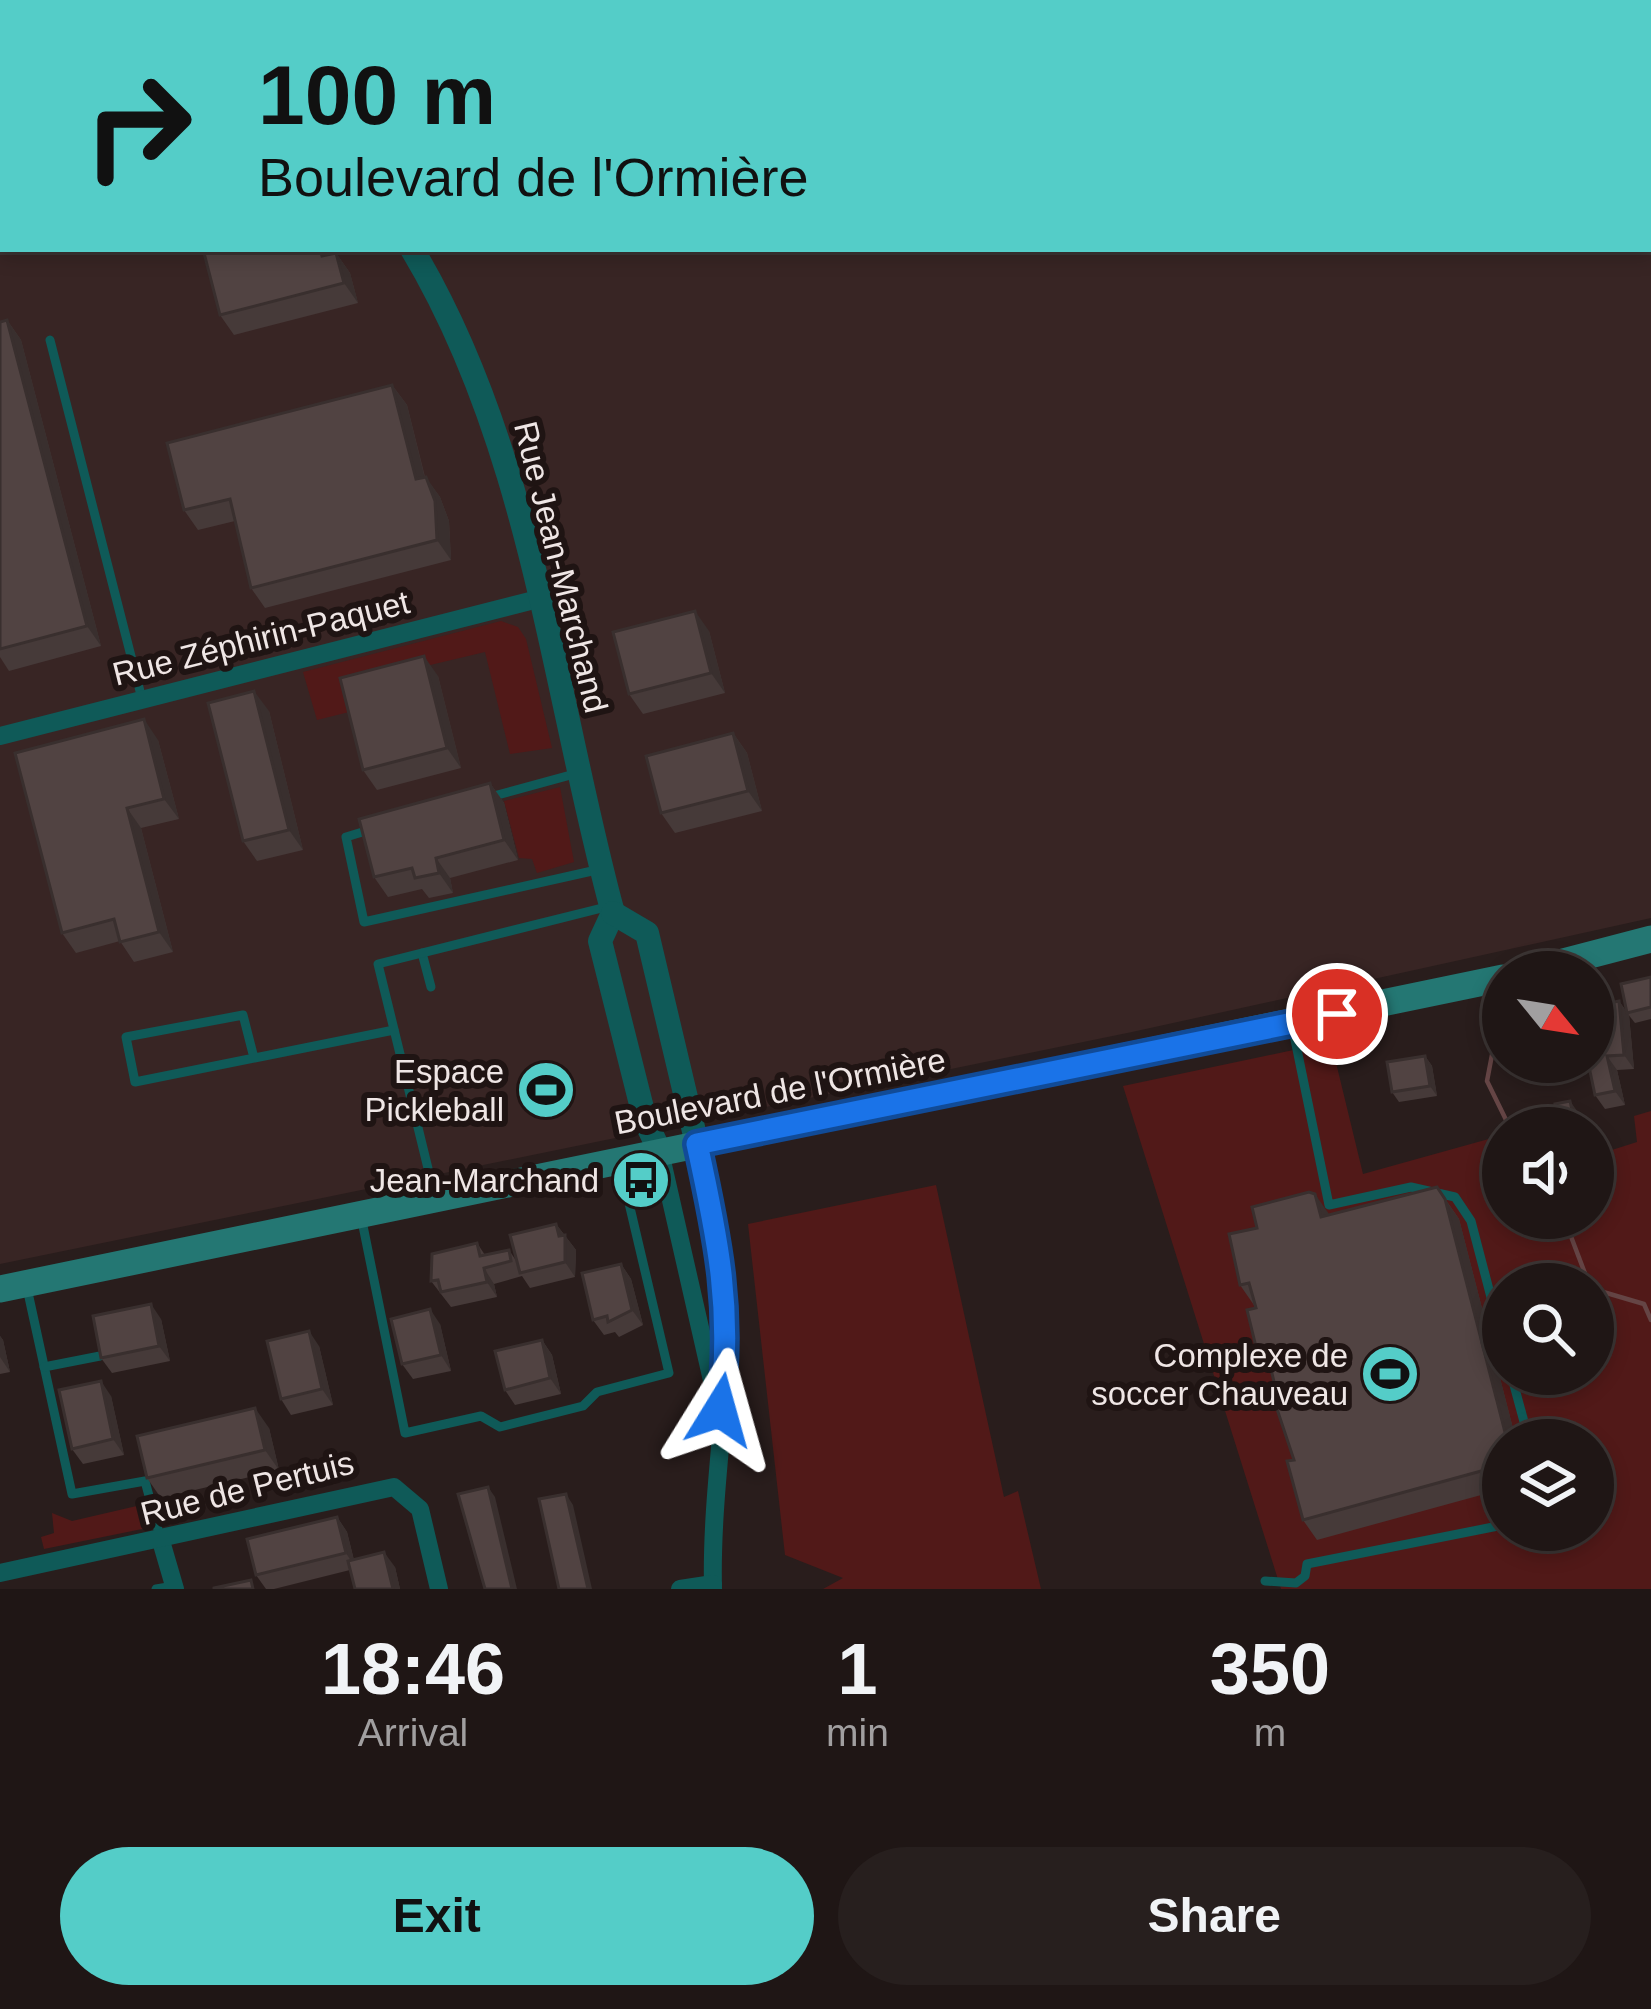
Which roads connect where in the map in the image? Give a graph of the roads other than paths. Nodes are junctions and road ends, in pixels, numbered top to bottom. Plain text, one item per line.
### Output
1 (413, 252) edge
2 (50, 340) dead end
3 (538, 599) junction
4 (142, 699) junction
5 (0, 736) edge
6 (578, 772) junction
7 (472, 802) edge
8 (388, 825) edge
9 (601, 869) junction
10 (612, 909) junction
11 (1651, 939) edge
12 (1605, 951) edge
13 (422, 953) junction
14 (1482, 982) edge
15 (431, 987) dead end
16 (1292, 1023) junction
17 (394, 1030) junction
18 (254, 1058) junction
19 (697, 1144) junction
20 (660, 1152) junction
21 (619, 1160) junction
22 (436, 1198) junction
23 (361, 1214) junction
24 (1482, 1263) edge
25 (13, 1286) edge
26 (100, 1356) edge
27 (44, 1367) junction
28 (720, 1410) junction
29 (1482, 1529) edge
30 (161, 1541) junction
31 (0, 1573) edge
32 (1265, 1581) dead end
33 (713, 1586) edge
34 (168, 1588) edge
35 (439, 1589) edge
36 (680, 1589) edge

1 - 3 street, Rue Jean-Marchand
2 - 4 lane
3 - 4 street, Rue Zéphirin-Paquet
3 - 6 street, Rue Jean-Marchand
4 - 5 street, Rue Zéphirin-Paquet
6 - 7 lane
6 - 9 street, Rue Jean-Marchand
8 - 9 lane
9 - 10 street, Rue Jean-Marchand
10 - 13 lane
10 - 19 street, Rue Jean-Marchand
10 - 20 street, Rue Jean-Marchand
11 - 12 main road
13 - 15 lane
13 - 17 lane
14 - 16 main road, Boulevard de l'Ormière
16 - 19 main road, Boulevard de l'Ormière
16 - 24 lane
17 - 18 lane
17 - 22 lane
18 - 18 lane
19 - 20 main road, Boulevard de l'Ormière
19 - 28 street
20 - 21 main road, Boulevard de l'Ormière
20 - 28 street
21 - 22 main road, Boulevard de l'Ormière
21 - 23 lane
22 - 23 main road, Boulevard de l'Ormière
23 - 25 main road, Boulevard de l'Ormière
25 - 27 lane
26 - 27 lane
27 - 30 lane
28 - 33 street
29 - 32 lane
30 - 31 street, Rue de Pertuis
30 - 34 street
30 - 35 street, Rue de Pertuis
33 - 36 street

